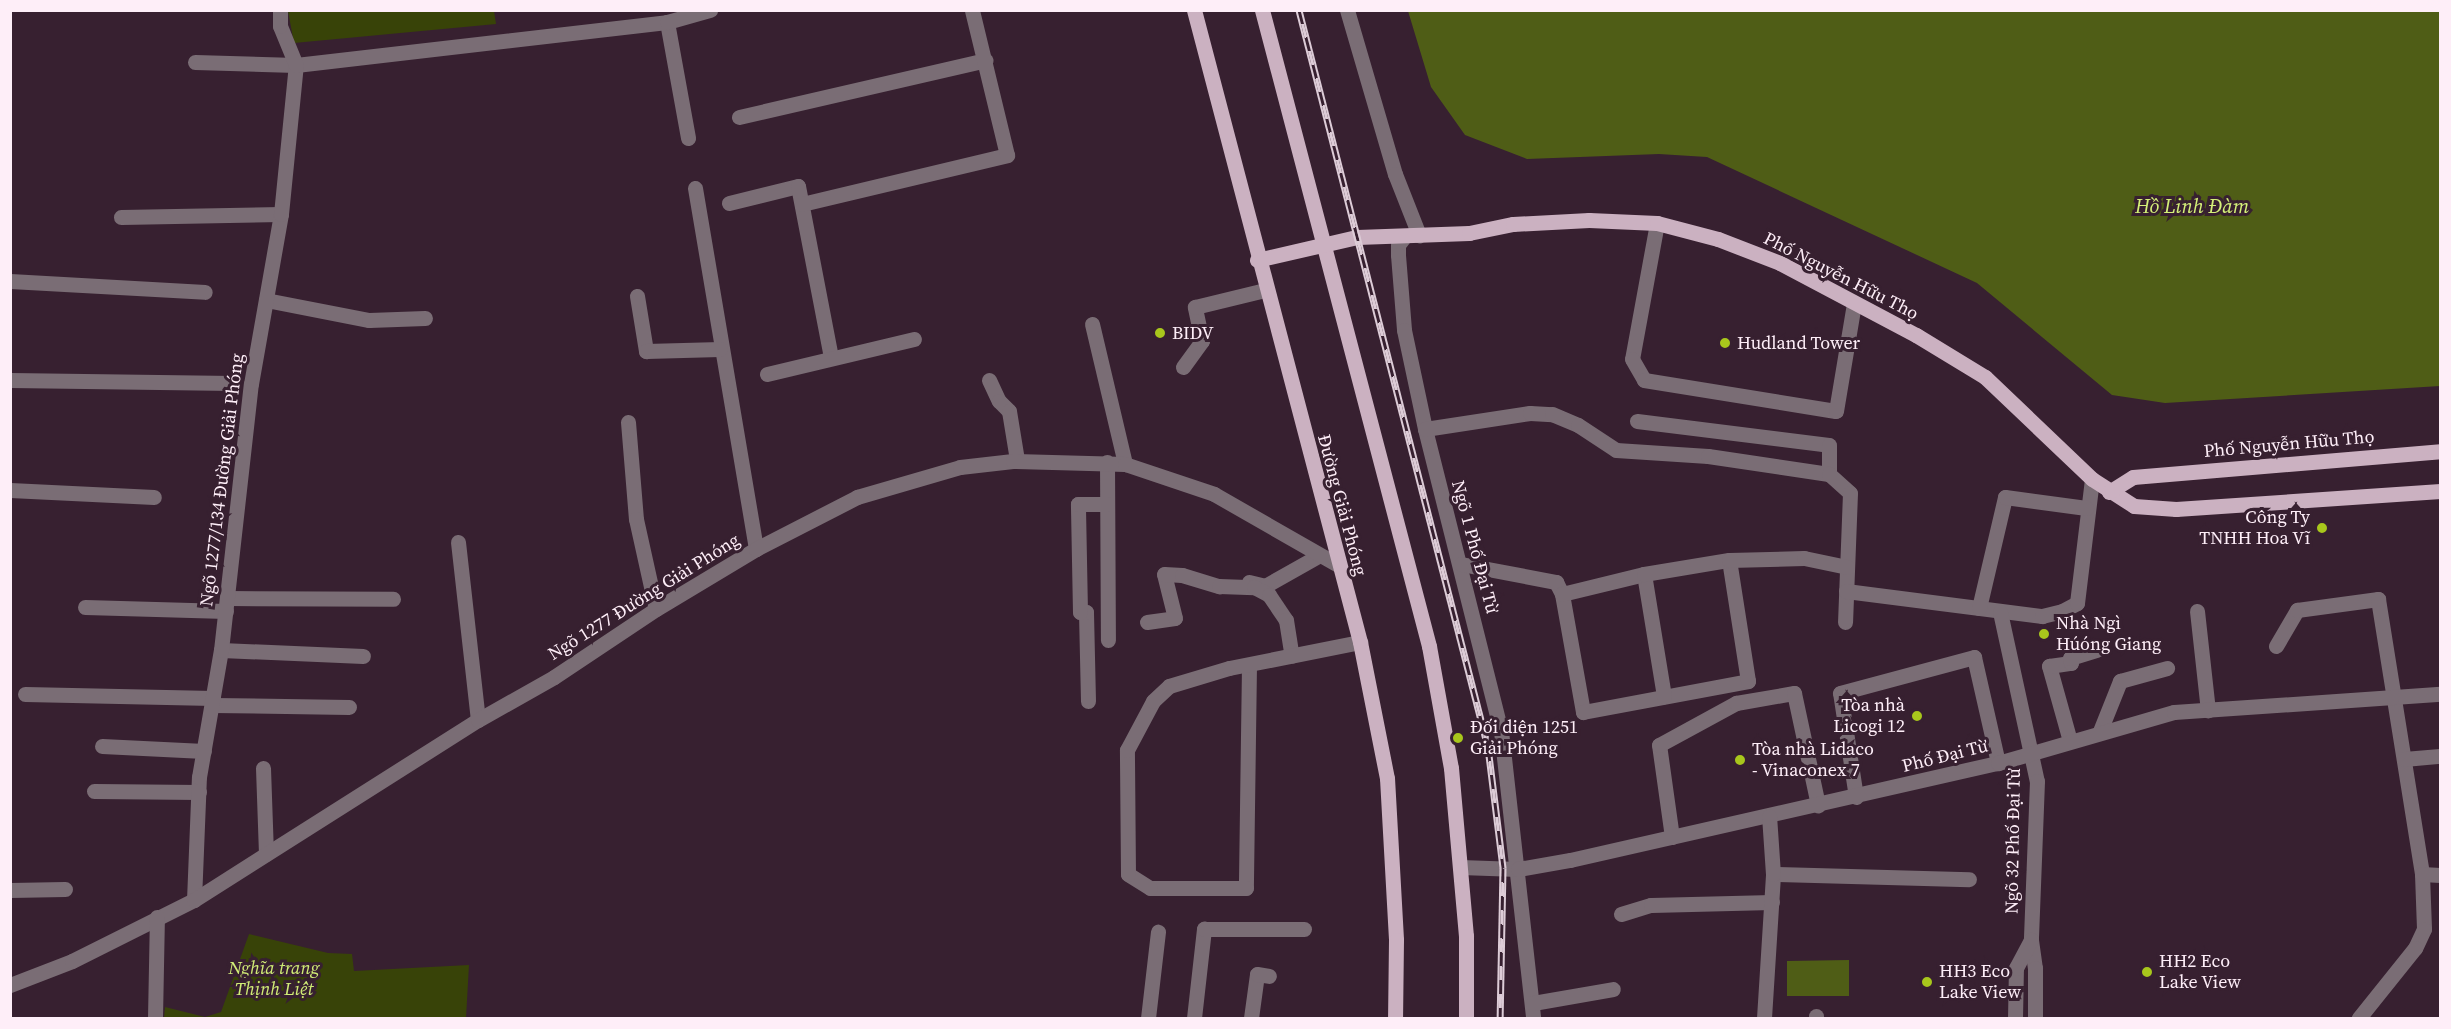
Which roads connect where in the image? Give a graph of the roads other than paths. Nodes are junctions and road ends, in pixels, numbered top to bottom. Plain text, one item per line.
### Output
1 (280, 10) edge
2 (630, 10) edge
3 (710, 10) edge
4 (972, 10) edge
5 (1194, 10) edge
6 (1263, 10) edge
7 (1347, 10) edge
8 (667, 22) junction
9 (633, 26) junction
10 (985, 60) junction
11 (195, 62) dead end
12 (296, 65) junction
13 (739, 117) dead end
14 (688, 138) dead end
15 (695, 188) dead end
16 (729, 203) dead end
17 (802, 204) junction
18 (281, 214) junction
19 (121, 217) dead end
20 (1657, 223) junction
21 (1412, 235) junction
22 (1324, 243) junction
23 (1257, 260) junction
24 (10, 281) edge
25 (1265, 290) junction
26 (205, 292) dead end
27 (637, 296) dead end
28 (266, 300) junction
29 (1854, 304) junction
30 (425, 318) dead end
31 (1092, 324) dead end
32 (914, 339) dead end
33 (720, 349) junction
34 (831, 358) junction
35 (1183, 368) dead end
36 (767, 374) dead end
37 (10, 380) edge
38 (989, 380) dead end
39 (233, 383) dead end
40 (1637, 421) dead end
41 (628, 422) dead end
42 (1425, 429) junction
43 (2440, 451) edge
44 (1017, 460) junction
45 (1107, 462) junction
46 (1125, 464) junction
47 (1829, 474) junction
48 (2092, 479) junction
49 (10, 490) edge
50 (2440, 490) edge
51 (2109, 492) junction
52 (154, 497) dead end
53 (1107, 504) junction
54 (2086, 508) junction
55 (458, 542) dead end
56 (756, 549) junction
57 (1318, 556) junction
58 (1729, 560) junction
59 (1461, 564) junction
60 (1338, 565) junction
61 (1847, 567) junction
62 (1644, 574) junction
63 (1243, 581) dead end
64 (1846, 591) junction
65 (1562, 594) junction
66 (393, 599) dead end
67 (227, 605) junction
68 (85, 607) dead end
69 (1980, 608) junction
70 (656, 609) junction
71 (2197, 611) dead end
72 (2000, 612) junction
73 (1147, 622) dead end
74 (1845, 622) dead end
75 (1108, 640) dead end
76 (1360, 642) junction
77 (2276, 646) dead end
78 (221, 650) junction
79 (2097, 650) dead end
80 (363, 656) dead end
81 (1292, 656) junction
82 (1249, 665) junction
83 (2167, 668) dead end
84 (25, 694) dead end
85 (2440, 694) edge
86 (1664, 696) junction
87 (2395, 698) junction
88 (1088, 701) dead end
89 (212, 702) junction
90 (349, 707) dead end
91 (2208, 710) junction
92 (478, 720) junction
93 (2100, 731) junction
94 (2070, 741) junction
95 (102, 746) dead end
96 (204, 751) junction
97 (2032, 753) junction
98 (2440, 756) edge
99 (2404, 759) junction
100 (1998, 763) junction
101 (262, 768) dead end
102 (94, 791) dead end
103 (199, 792) junction
104 (1856, 797) junction
105 (1818, 806) junction
106 (1769, 816) junction
107 (1672, 837) junction
108 (266, 854) junction
109 (1460, 867) junction
110 (1518, 869) junction
111 (1773, 874) junction
112 (2422, 874) junction
113 (2440, 875) edge
114 (1969, 879) dead end
115 (64, 889) dead end
116 (10, 891) edge
117 (194, 900) junction
118 (1772, 902) junction
119 (1621, 914) dead end
120 (157, 917) junction
121 (1304, 929) dead end
122 (1158, 932) dead end
123 (2031, 935) junction
124 (1269, 976) dead end
125 (10, 985) edge
126 (1613, 989) dead end
127 (1533, 1011) edge
128 (155, 1018) edge
129 (1148, 1018) edge
130 (1194, 1018) edge
131 (1251, 1018) edge
132 (1395, 1018) edge
133 (1466, 1018) edge
134 (1764, 1018) edge
135 (2015, 1018) edge
136 (2035, 1018) edge
137 (2359, 1018) edge

1 - 12 street
2 - 9 street
3 - 8 street
4 - 10 street
5 - 23 main road, Đường Giải Phóng
6 - 22 main road
7 - 21 street
8 - 9 street
8 - 14 street
9 - 12 street
10 - 13 street
10 - 17 street
11 - 12 street
12 - 18 street, Ngõ 1277/134 Đường Giải Phóng
15 - 33 street
16 - 17 street
17 - 34 street
18 - 19 street
18 - 28 street, Ngõ 1277/134 Đường Giải Phóng
20 - 21 main road, Phố Nguyễn Hữu Thọ
20 - 29 main road, Phố Nguyễn Hữu Thọ
20 - 29 street
21 - 22 main road, Phố Nguyễn Hữu Thọ
21 - 42 street, Ngõ 1 Phố Đại Từ
22 - 23 main road, Phố Nguyễn Hữu Thọ
22 - 109 main road
23 - 25 main road, Đường Giải Phóng
24 - 26 street
25 - 35 street
25 - 60 main road, Đường Giải Phóng
27 - 33 street
28 - 30 street
28 - 67 street, Ngõ 1277/134 Đường Giải Phóng
29 - 48 main road, Phố Nguyễn Hữu Thọ
31 - 46 street
32 - 34 street
33 - 56 street
34 - 36 street
37 - 39 street
38 - 44 street
40 - 47 street
41 - 70 street
42 - 47 street
42 - 59 street, Ngõ 1 Phố Đại Từ
43 - 51 main road, Phố Nguyễn Hữu Thọ
44 - 45 street, Ngõ 1277 Đường Giải Phóng
44 - 56 street, Ngõ 1277 Đường Giải Phóng
45 - 46 street, Ngõ 1277 Đường Giải Phóng
45 - 53 street
46 - 57 street, Ngõ 1277 Đường Giải Phóng
47 - 61 street
48 - 51 main road, Phố Nguyễn Hữu Thọ
48 - 54 street
49 - 52 street
50 - 51 main road, Phố Nguyễn Hữu Thọ
53 - 75 street
53 - 88 street
54 - 69 street
54 - 72 street
55 - 92 street
56 - 70 street, Ngõ 1277 Đường Giải Phóng
57 - 60 street, Ngõ 1277 Đường Giải Phóng
57 - 63 street
58 - 61 street
58 - 62 street
58 - 86 street
59 - 65 street
59 - 110 street, Ngõ 1 Phố Đại Từ
60 - 76 main road, Đường Giải Phóng
61 - 64 street
62 - 65 street
62 - 86 street
64 - 69 street
64 - 74 street
65 - 86 street
66 - 67 street
67 - 68 street
67 - 78 street, Ngõ 1277/134 Đường Giải Phóng
69 - 72 street
70 - 92 street, Ngõ 1277 Đường Giải Phóng
71 - 91 street
72 - 97 street, Ngõ 32 Phố Đại Từ
73 - 81 street
76 - 81 street
76 - 132 main road, Đường Giải Phóng
77 - 87 street
78 - 80 street
78 - 89 street, Ngõ 1277/134 Đường Giải Phóng
79 - 94 street
81 - 82 street
82 - 82 street
83 - 93 street
84 - 89 street
85 - 87 street, Phố Đại Từ
87 - 91 street, Phố Đại Từ
87 - 99 street
89 - 90 street
89 - 96 street, Ngõ 1277/134 Đường Giải Phóng
91 - 93 street, Phố Đại Từ
92 - 108 street, Ngõ 1277 Đường Giải Phóng
93 - 94 street, Phố Đại Từ
94 - 97 street, Phố Đại Từ
95 - 96 street
96 - 103 street, Ngõ 1277/134 Đường Giải Phóng
97 - 100 street, Phố Đại Từ
97 - 123 street, Ngõ 32 Phố Đại Từ
98 - 99 street
99 - 112 street
100 - 104 street, Phố Đại Từ
100 - 104 street
101 - 108 street
102 - 103 street
103 - 117 street, Ngõ 1277/134 Đường Giải Phóng
104 - 105 street, Phố Đại Từ
105 - 106 street, Phố Đại Từ
105 - 107 street
106 - 107 street, Phố Đại Từ
106 - 111 street
107 - 110 street, Phố Đại Từ
108 - 117 street, Ngõ 1277 Đường Giải Phóng
109 - 110 street, Phố Đại Từ
109 - 133 main road
110 - 127 street, Ngõ 1 Phố Đại Từ
111 - 114 street
111 - 118 street
112 - 113 street
112 - 137 street
115 - 116 street
117 - 120 street, Ngõ 1277 Đường Giải Phóng
118 - 119 street
118 - 134 street
120 - 125 street, Ngõ 1277 Đường Giải Phóng
120 - 128 street
121 - 130 street
122 - 129 street
123 - 135 street
123 - 136 street, Ngõ 32 Phố Đại Từ
124 - 131 street
126 - 127 street

